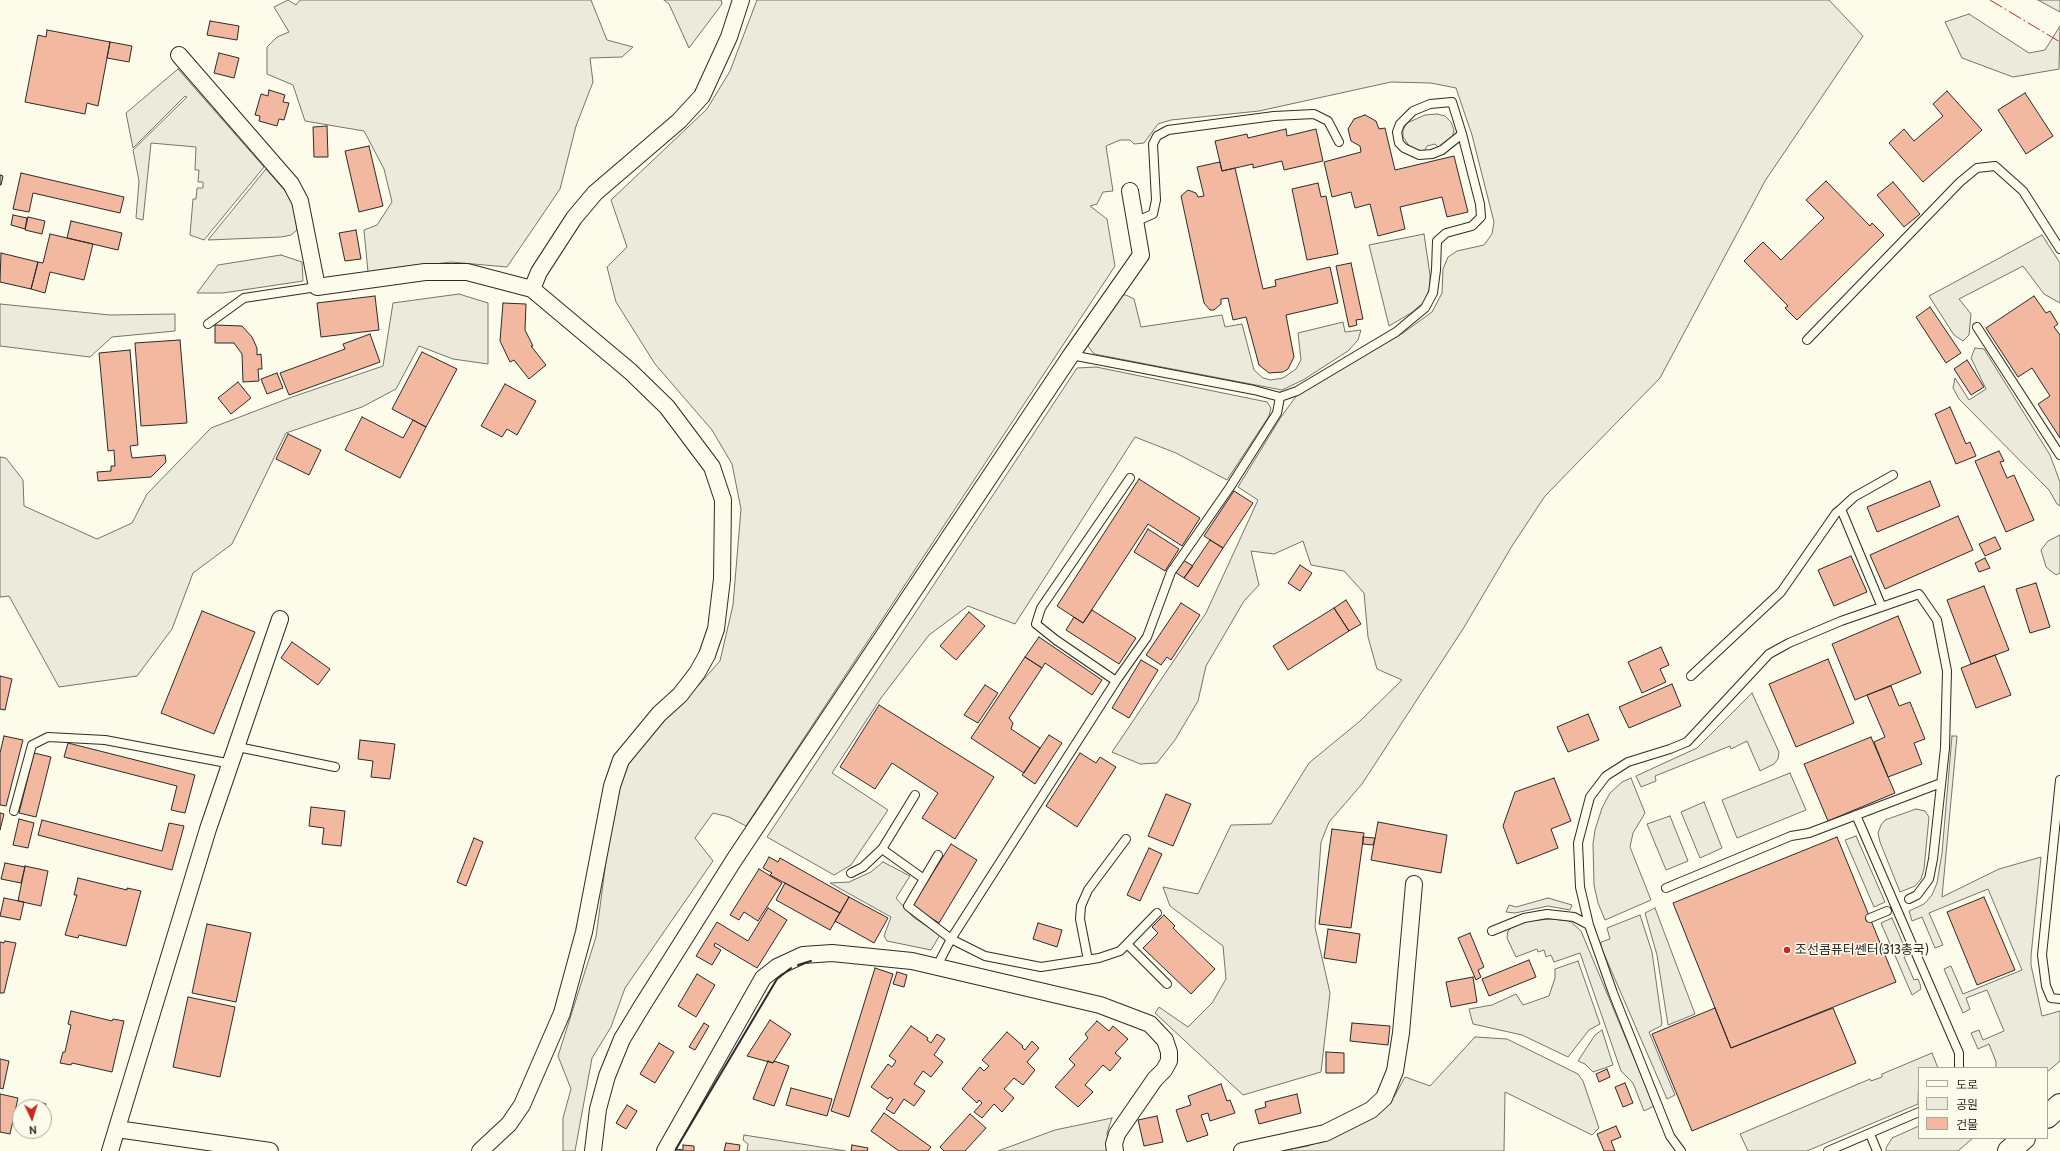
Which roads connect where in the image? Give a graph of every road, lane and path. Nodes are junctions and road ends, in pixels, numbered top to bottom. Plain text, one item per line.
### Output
1 (741, 0) edge
2 (179, 55) dead end
3 (1462, 134) junction
4 (1339, 142) dead end
5 (1130, 191) dead end
6 (1135, 222) junction
7 (2060, 249) edge
8 (317, 287) junction
9 (532, 289) junction
10 (208, 324) dead end
11 (1976, 327) dead end
12 (1807, 340) dead end
13 (1071, 356) junction
14 (1280, 397) junction
15 (2060, 455) edge
16 (1893, 476) dead end
17 (1130, 478) dead end
18 (1841, 509) junction
19 (1881, 605) junction
20 (280, 619) dead end
21 (1691, 676) dead end
22 (1116, 681) junction
23 (238, 747) junction
24 (232, 764) junction
25 (335, 767) dead end
26 (2060, 780) edge
27 (1942, 783) junction
28 (915, 796) dead end
29 (14, 811) dead end
30 (1856, 815) junction
31 (1126, 839) dead end
32 (882, 849) junction
33 (938, 855) dead end
34 (851, 873) dead end
35 (924, 879) junction
36 (1414, 884) dead end
37 (1666, 888) dead end
38 (1909, 899) dead end
39 (1887, 911) dead end
40 (1157, 913) dead end
41 (1870, 918) dead end
42 (1588, 925) junction
43 (1492, 930) dead end
44 (951, 939) junction
45 (1127, 944) junction
46 (1088, 960) junction
47 (936, 968) junction
48 (1167, 984) dead end
49 (2060, 999) edge
50 (1959, 1067) edge
51 (2060, 1105) edge
52 (1918, 1112) edge
53 (2048, 1116) edge
54 (117, 1129) junction
55 (1870, 1134) junction
56 (2023, 1139) edge
57 (110, 1151) edge
58 (270, 1151) edge
59 (480, 1151) edge
60 (593, 1151) edge
61 (665, 1151) edge
62 (1115, 1151) edge
63 (1242, 1151) edge
64 (1681, 1151) edge
65 (1828, 1151) edge
66 (1877, 1151) edge
67 (2009, 1151) edge

1 - 9 street
2 - 8 street
3 - 3 lane
3 - 14 lane
4 - 6 lane
5 - 6 street
6 - 13 street
7 - 12 lane
8 - 9 street
8 - 10 lane
9 - 59 street
11 - 15 lane
13 - 14 lane
13 - 60 street
14 - 22 lane
16 - 18 lane
17 - 22 lane
18 - 19 lane
18 - 21 lane
19 - 27 lane
19 - 42 lane
20 - 23 street
22 - 44 lane
23 - 24 street
23 - 25 lane
24 - 29 lane
24 - 54 street
26 - 49 lane
27 - 30 lane
27 - 38 lane
28 - 32 lane
30 - 37 lane
30 - 50 lane
31 - 46 lane
32 - 34 lane
32 - 35 lane
33 - 35 lane
35 - 44 lane
36 - 63 street
39 - 41 lane
40 - 45 lane
42 - 43 lane
42 - 64 lane
44 - 46 lane
44 - 47 lane
45 - 46 lane
45 - 48 lane
47 - 61 street
47 - 62 street
51 - 53 main road
52 - 55 lane
54 - 57 street
54 - 58 street
55 - 65 lane
55 - 66 lane
56 - 67 main road

